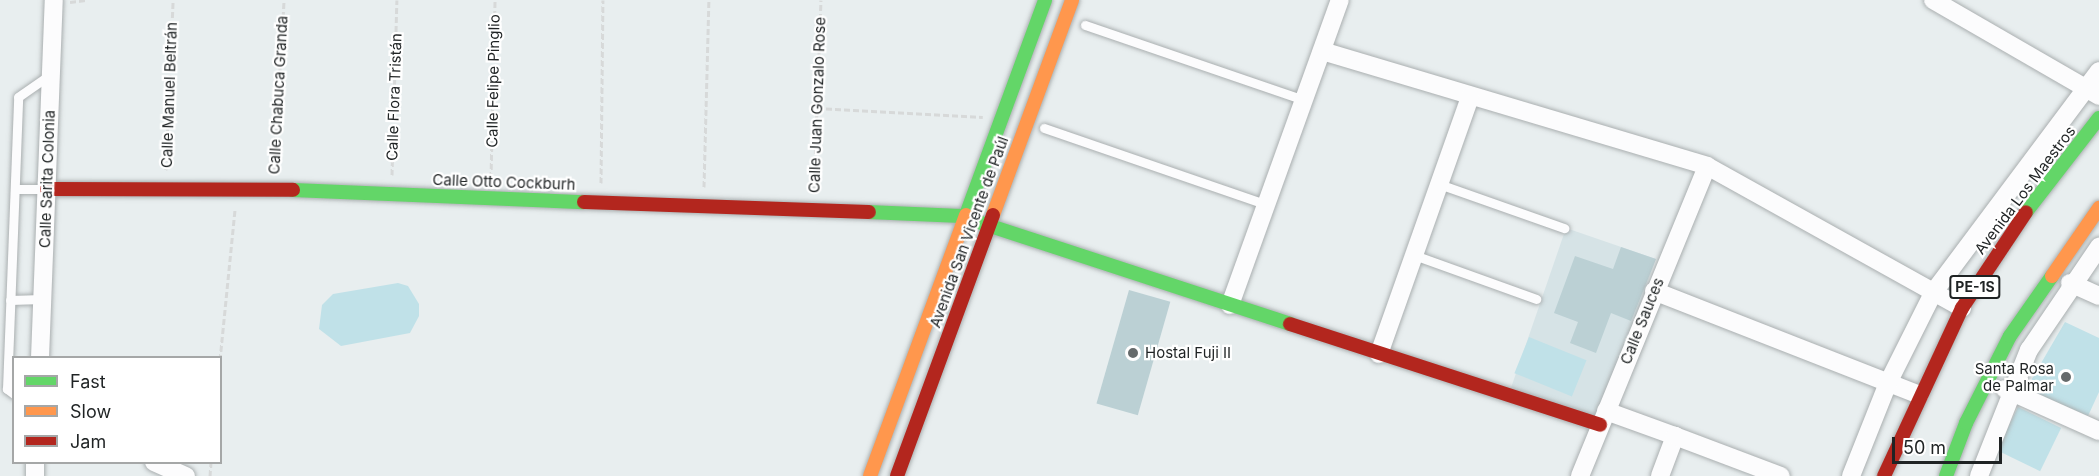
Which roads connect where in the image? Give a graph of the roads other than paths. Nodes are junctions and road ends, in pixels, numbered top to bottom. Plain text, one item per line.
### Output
1 (54, 0) edge
2 (1045, 0) edge
3 (1072, 0) edge
4 (1340, 0) edge
5 (1933, 0) edge
6 (1085, 25) dead end
7 (1322, 51) junction
8 (2099, 71) edge
9 (51, 74) junction
10 (2092, 92) edge
11 (1470, 97) junction
12 (1304, 100) junction
13 (2099, 118) edge
14 (1044, 128) dead end
15 (1707, 166) junction
16 (1439, 184) junction
17 (15, 189) junction
18 (47, 189) junction
19 (1267, 205) junction
20 (2099, 208) edge
21 (1564, 228) dead end
22 (2099, 247) edge
23 (1414, 255) junction
24 (2070, 283) junction
25 (1654, 291) junction
26 (1933, 293) junction
27 (2099, 296) edge
28 (1536, 298) dead end
29 (42, 299) junction
30 (10, 300) junction
31 (1230, 305) junction
32 (1962, 308) junction
33 (1379, 354) junction
34 (39, 356) edge
35 (1986, 382) junction
36 (1888, 383) junction
37 (12, 392) edge
38 (2015, 392) junction
39 (1918, 395) junction
40 (1603, 418) junction
41 (2099, 431) edge
42 (1675, 436) junction
43 (156, 464) edge
44 (874, 475) edge
45 (186, 476) edge
46 (897, 476) edge
47 (1580, 476) edge
48 (1660, 476) edge
49 (1781, 476) edge
50 (1851, 476) edge
51 (1884, 476) edge
52 (1946, 476) edge
53 (1979, 476) edge

1 - 9 street, Calle Sarita Colonia
2 - 44 main road, Avenida San Vicente de Paúl
3 - 46 main road, Avenida San Vicente de Paúl
4 - 7 street
5 - 10 street
6 - 12 lane
7 - 11 street
7 - 12 street
8 - 10 street
9 - 17 lane
9 - 18 street, Calle Sarita Colonia
10 - 26 street
11 - 15 street
11 - 16 street
12 - 19 street
13 - 32 main road, Avenida Los Maestros / PE-1S
14 - 19 lane
15 - 25 street, Calle Sauces
15 - 26 street
16 - 21 lane
16 - 23 street
17 - 18 lane
17 - 30 lane
18 - 29 street, Calle Sarita Colonia
18 - 31 main road, Calle Otto Cockburh
19 - 31 street
20 - 35 main road
22 - 24 street
23 - 28 lane
23 - 33 street
24 - 27 street
24 - 38 street
25 - 36 street
25 - 40 street, Calle Sauces
26 - 32 street
26 - 36 street
29 - 30 lane
29 - 34 street, Calle Sarita Colonia
30 - 37 lane
31 - 33 main road, Calle Otto Cockburh
32 - 39 main road, Avenida Los Maestros / PE-1S
33 - 40 main road, Calle Otto Cockburh
35 - 38 street
35 - 52 main road
36 - 39 street
36 - 50 street
38 - 41 street
38 - 53 street
39 - 51 main road, Avenida Los Maestros / PE-1S
40 - 42 street
40 - 47 street, Calle Sauces
42 - 48 street
42 - 49 street
43 - 45 street

